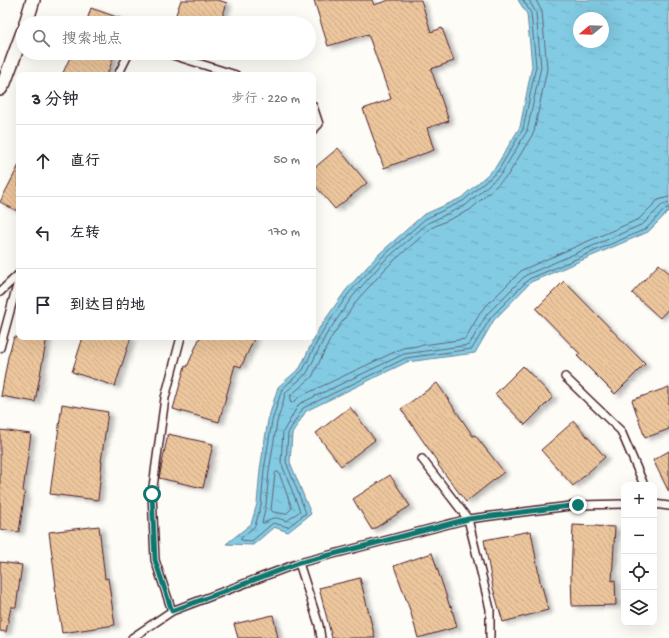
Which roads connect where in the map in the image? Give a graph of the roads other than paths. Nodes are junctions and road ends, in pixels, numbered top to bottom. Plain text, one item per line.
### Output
1 (33, 0) edge
2 (28, 16) edge
3 (16, 51) edge
4 (126, 60) edge
5 (188, 60) edge
6 (120, 72) edge
7 (226, 72) edge
8 (0, 89) edge
9 (316, 115) edge
10 (316, 127) edge
11 (16, 277) edge
12 (16, 289) edge
13 (0, 292) edge
14 (180, 340) edge
15 (0, 348) edge
16 (565, 377) dead end
17 (422, 459) dead end
18 (643, 482) edge
19 (621, 504) edge
20 (657, 504) edge
21 (669, 506) edge
22 (468, 519) junction
23 (299, 563) junction
24 (172, 611) junction
25 (132, 638) edge
26 (321, 638) edge
27 (490, 638) edge

1 - 2 street
3 - 8 street
4 - 6 lane
5 - 7 lane
9 - 10 lane
11 - 13 lane
12 - 15 lane
14 - 24 lane
16 - 18 lane
17 - 22 lane
19 - 22 lane
20 - 21 lane
22 - 23 lane
22 - 27 lane
23 - 24 lane
23 - 26 lane
24 - 25 lane

